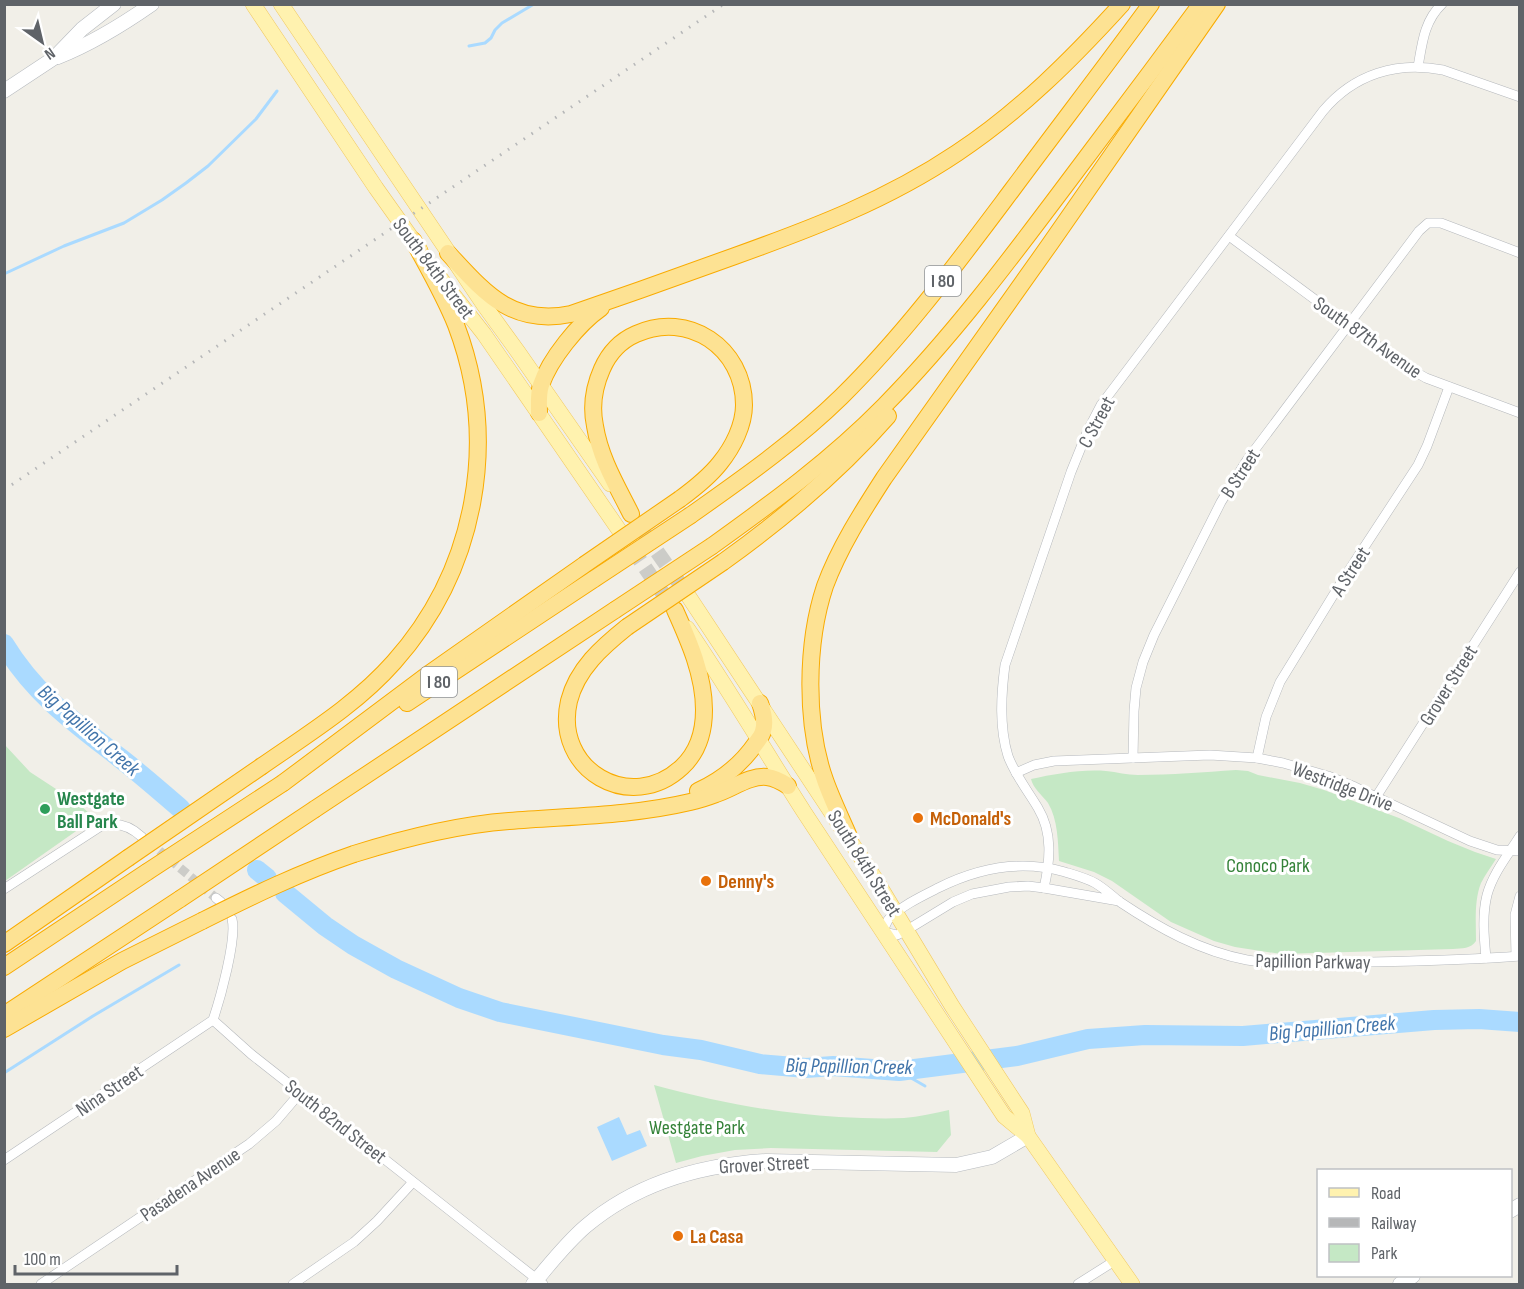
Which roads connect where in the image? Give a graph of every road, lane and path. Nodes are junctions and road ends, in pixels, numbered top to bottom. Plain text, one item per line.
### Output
1 (114, 4) edge
2 (152, 4) edge
3 (253, 4) edge
4 (280, 4) edge
5 (1122, 4) edge
6 (1151, 4) edge
7 (1201, 4) edge
8 (1217, 4) edge
9 (1442, 4) edge
10 (54, 58) junction
11 (1418, 67) junction
12 (4, 92) edge
13 (1520, 97) edge
14 (1229, 236) junction
15 (413, 240) junction
16 (448, 253) junction
17 (1520, 253) edge
18 (632, 293) junction
19 (1348, 325) junction
20 (954, 329) junction
21 (541, 385) junction
22 (1449, 387) junction
23 (539, 413) junction
24 (1520, 413) edge
25 (633, 517) joint
26 (619, 530) tunnel mouth
27 (1520, 572) edge
28 (689, 597) tunnel mouth
29 (674, 609) joint
30 (760, 703) junction
31 (758, 740) junction
32 (1133, 758) junction
33 (1257, 758) junction
34 (1016, 773) junction
35 (283, 783) junction
36 (788, 786) junction
37 (1376, 797) junction
38 (649, 809) junction
39 (140, 835) tunnel mouth
40 (1520, 836) edge
41 (850, 839) junction
42 (1515, 851) edge
43 (1048, 867) junction
44 (1044, 888) junction
45 (4, 890) edge
46 (1520, 896) edge
47 (1119, 902) junction
48 (896, 913) junction
49 (232, 919) dead end
50 (907, 930) junction
51 (883, 932) junction
52 (4, 944) edge
53 (1518, 956) edge
54 (1486, 958) junction
55 (4, 967) edge
56 (4, 1015) edge
57 (213, 1020) junction
58 (4, 1029) edge
59 (300, 1093) junction
60 (1028, 1136) junction
61 (4, 1160) edge
62 (413, 1182) junction
63 (1116, 1260) junction
64 (538, 1283) edge
65 (41, 1284) edge
66 (293, 1284) edge
67 (1078, 1284) edge
68 (1132, 1284) edge

1 - 10 street
2 - 10 street
3 - 15 main road, South 84th Street
4 - 16 main road, South 84th Street
5 - 18 highway
6 - 35 highway, I 80, bridge
7 - 20 highway, I 80
8 - 41 highway
9 - 11 street
10 - 12 street
11 - 13 street, C Street
11 - 14 street, C Street
14 - 19 street, South 87th Avenue
14 - 34 street, C Street
15 - 23 main road, South 84th Street
15 - 52 highway, bridge
16 - 18 highway
16 - 21 main road, South 84th Street
17 - 19 street, B Street
18 - 21 highway
19 - 22 street, South 87th Avenue
19 - 32 street, B Street
20 - 29 highway, bridge
20 - 56 highway, I 80, bridge
21 - 23 highway
21 - 25 main road, South 84th Street
22 - 24 street, South 87th Avenue
22 - 33 street, A Street
23 - 26 main road, South 84th Street
25 - 35 highway, bridge
27 - 37 street, Grover Street
28 - 30 main road, South 84th Street
29 - 31 main road, South 84th Street
30 - 31 highway
30 - 41 main road, South 84th Street
31 - 36 main road, South 84th Street
31 - 38 highway
32 - 33 street, Westridge Drive
32 - 34 street, Westridge Drive
33 - 37 street, Westridge Drive
34 - 43 street, C Street
35 - 55 highway, I 80, bridge
36 - 38 highway
36 - 51 main road, South 84th Street
37 - 42 street, Westridge Drive
38 - 58 highway, bridge
39 - 45 street
40 - 42 street
41 - 48 main road, South 84th Street
42 - 54 street
43 - 44 street, C Street
43 - 47 street, Papillion Parkway
43 - 48 street, Papillion Parkway
44 - 47 street, Papillion Parkway
44 - 50 street, Papillion Parkway
46 - 53 street
47 - 54 street, Papillion Parkway
48 - 50 main road, South 84th Street
48 - 51 street, Papillion Parkway
49 - 57 street
50 - 51 street, Papillion Parkway
50 - 60 main road, South 84th Street
51 - 60 main road, South 84th Street
53 - 54 street, Papillion Parkway
57 - 59 street, South 82nd Street
57 - 61 street, Nina Street
59 - 62 street, South 82nd Street
59 - 65 street, Pasadena Avenue
60 - 63 main road, South 84th Street
60 - 64 street, Grover Street
62 - 64 street, South 82nd Street
62 - 66 street
63 - 67 street
63 - 68 main road, South 84th Street

